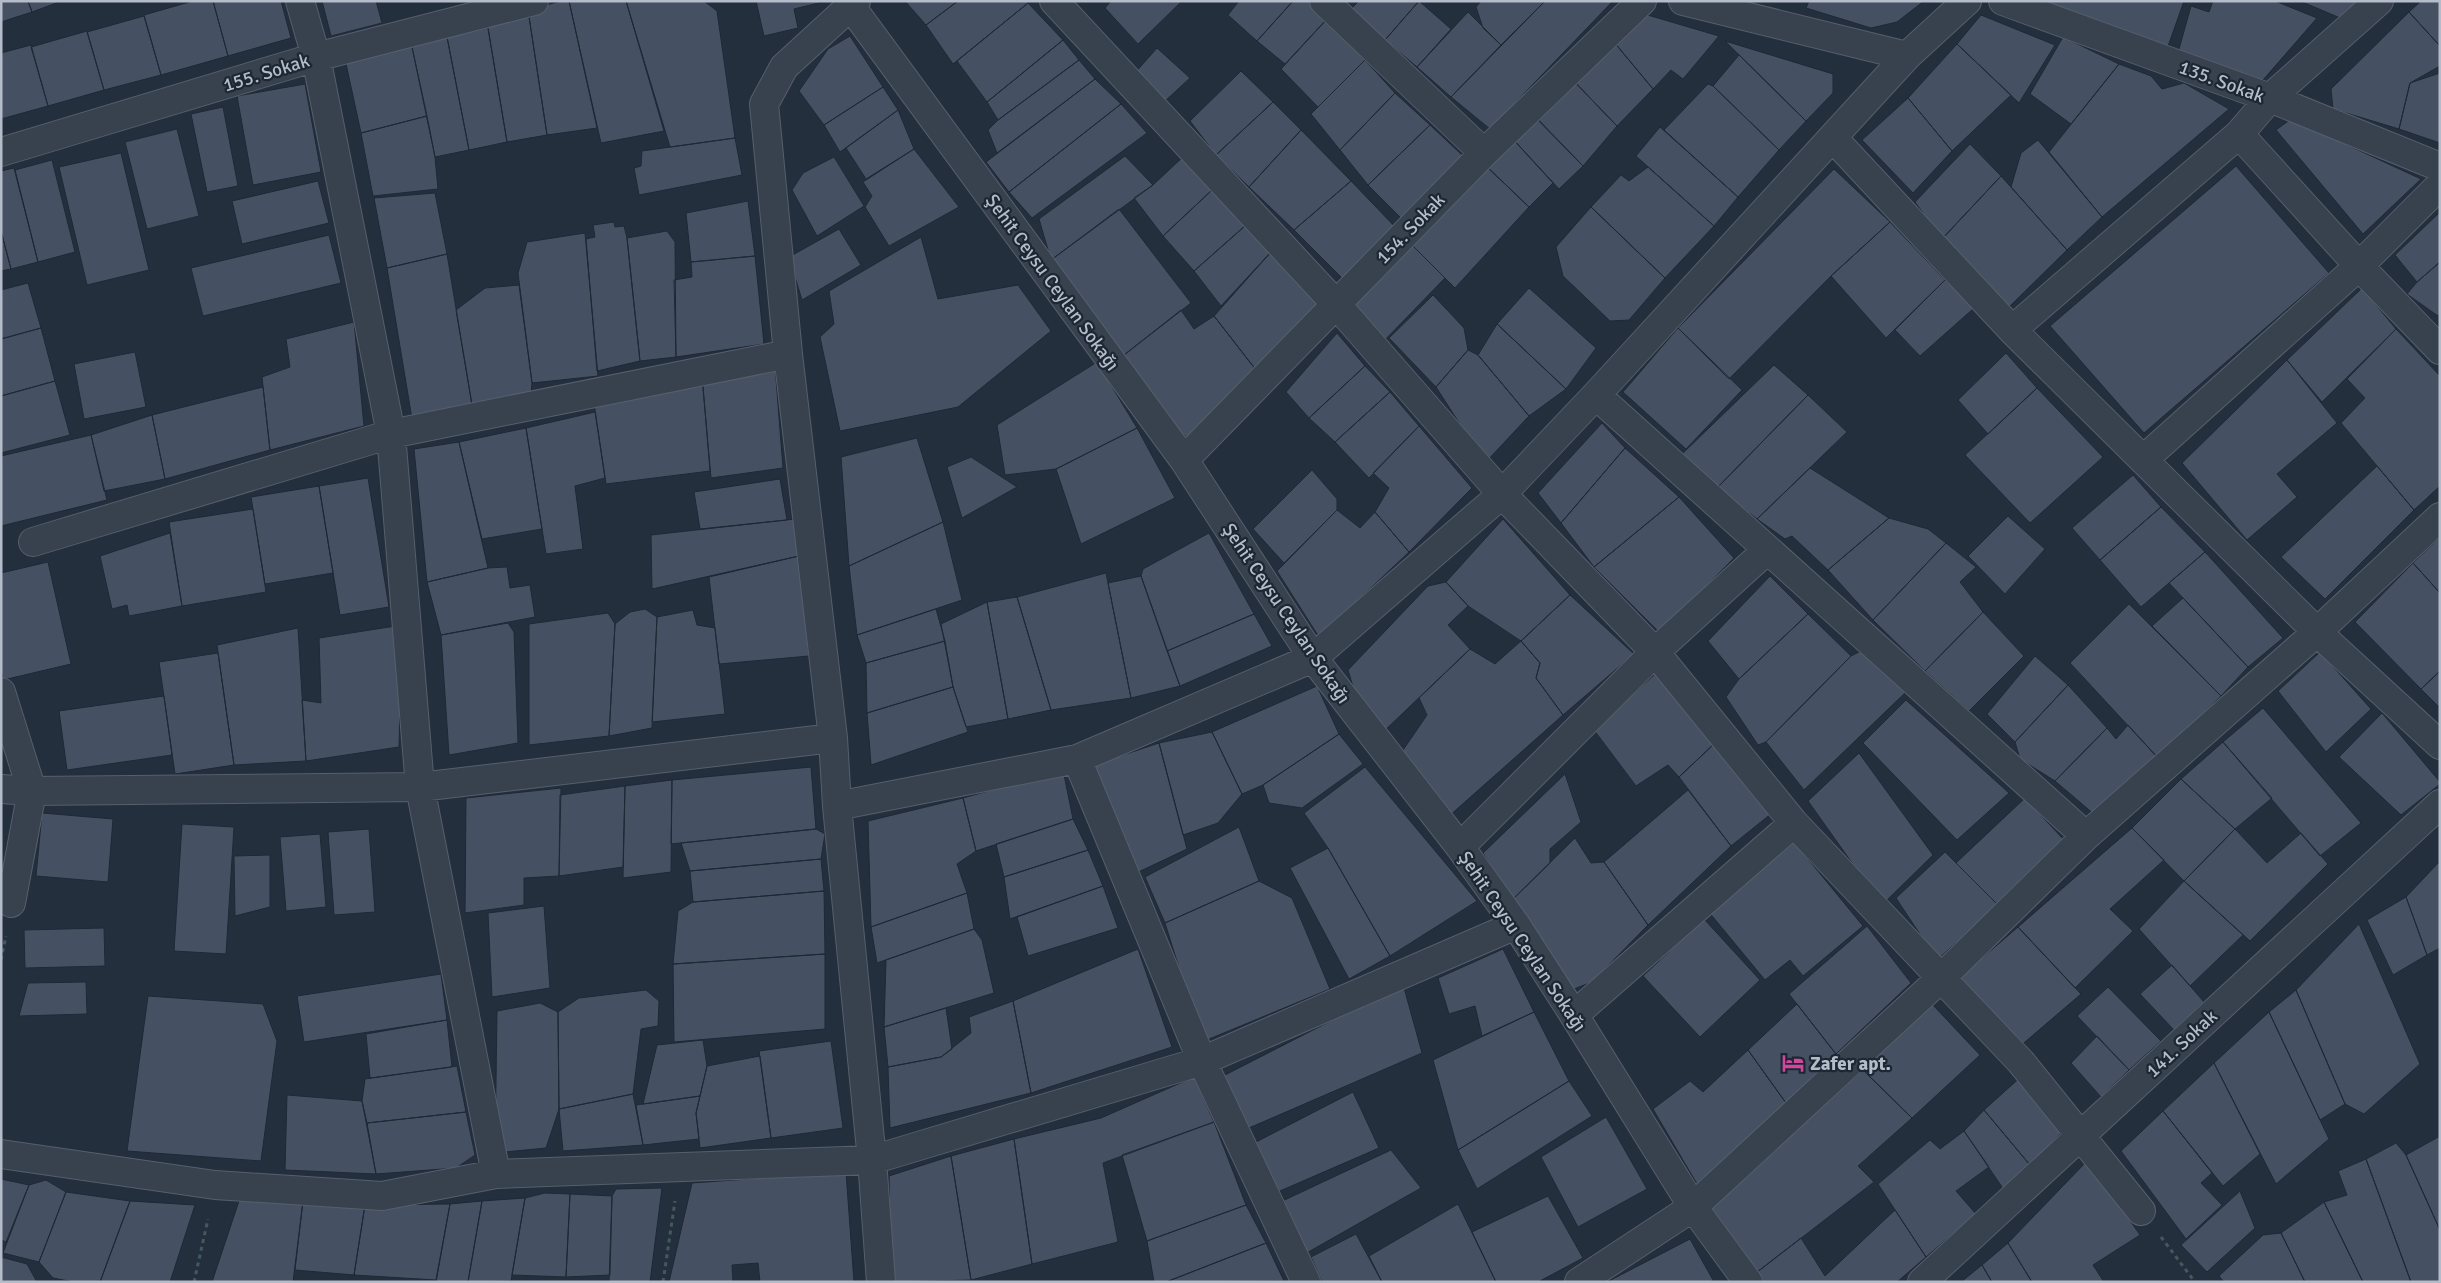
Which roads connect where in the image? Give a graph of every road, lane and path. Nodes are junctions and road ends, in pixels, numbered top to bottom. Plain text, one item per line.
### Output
1 (300, 1) edge
2 (534, 1) edge
3 (1054, 1) edge
4 (1324, 1) edge
5 (1642, 1) edge
6 (1683, 1) edge
7 (1967, 1) edge
8 (2003, 1) edge
9 (2379, 1) edge
10 (851, 3) edge
11 (441, 12) edge
12 (1906, 56) junction
13 (316, 57) junction
14 (2270, 98) junction
15 (2239, 134) junction
16 (1833, 138) junction
17 (1, 152) edge
18 (1484, 153) junction
19 (2440, 167) edge
20 (2440, 185) edge
21 (2359, 266) junction
22 (1336, 304) junction
23 (2012, 330) junction
24 (2440, 350) edge
25 (788, 354) junction
26 (1596, 395) junction
27 (391, 434) junction
28 (1184, 460) junction
29 (2143, 460) junction
30 (1502, 494) junction
31 (2440, 517) edge
32 (33, 542) dead end
33 (1767, 550) junction
34 (2317, 632) junction
35 (1655, 652) junction
36 (1312, 658) junction
37 (1, 692) edge
38 (833, 738) junction
39 (2440, 745) edge
40 (1077, 759) junction
41 (420, 787) junction
42 (1, 789) edge
43 (32, 790) junction
44 (2440, 804) edge
45 (837, 806) junction
46 (1794, 823) junction
47 (2086, 836) junction
48 (1460, 847) junction
49 (11, 903) dead end
50 (1516, 925) junction
51 (1940, 979) junction
52 (1574, 1014) junction
53 (1202, 1061) junction
54 (2081, 1136) junction
55 (1, 1154) edge
56 (872, 1160) junction
57 (680, 1168) junction
58 (496, 1174) junction
59 (215, 1185) junction
60 (1692, 1207) junction
61 (2141, 1211) dead end
62 (2167, 1244) dead end
63 (194, 1282) edge
64 (663, 1282) edge
65 (881, 1282) edge
66 (1306, 1282) edge
67 (1578, 1282) edge
68 (1748, 1282) edge
69 (1922, 1282) edge
70 (2195, 1282) edge

1 - 13 street
2 - 11 street, 155. Sokak
3 - 22 street
4 - 18 street
5 - 18 street, 154. Sokak
6 - 12 street
7 - 12 street
8 - 14 street, 135. Sokak
9 - 14 street
10 - 25 street
10 - 28 street, Şehit Ceysu Ceylan Sokağı
11 - 13 street, 155. Sokak
12 - 16 street
13 - 17 street, 155. Sokak
13 - 27 street
14 - 15 street
14 - 19 street, 135. Sokak
15 - 21 street
15 - 23 street
16 - 23 street
16 - 26 street
18 - 22 street, 154. Sokak
20 - 21 street
21 - 24 street
21 - 29 street
22 - 28 street, 154. Sokak
22 - 30 street
23 - 29 street
25 - 27 street
25 - 38 street
26 - 30 street
26 - 33 street
27 - 32 street
27 - 41 street
28 - 36 street, Şehit Ceysu Ceylan Sokağı
29 - 34 street
30 - 35 street
30 - 36 street
31 - 34 street
33 - 35 street
33 - 47 street
34 - 39 street
34 - 47 street
35 - 46 street
35 - 48 street
36 - 40 street
36 - 48 street, Şehit Ceysu Ceylan Sokağı
37 - 43 street
38 - 41 street
38 - 45 street
40 - 45 street
40 - 53 street
41 - 43 street
41 - 58 street
42 - 43 street
43 - 49 street
44 - 54 street, 141. Sokak
45 - 56 street
46 - 51 street
46 - 52 street
47 - 51 street
48 - 50 street, Şehit Ceysu Ceylan Sokağı
50 - 52 street, Şehit Ceysu Ceylan Sokağı
50 - 53 street
51 - 54 street
51 - 60 street
52 - 60 street, Şehit Ceysu Ceylan Sokağı
53 - 56 street
53 - 66 street
54 - 61 street
54 - 69 street, 141. Sokak
55 - 59 street
56 - 57 street
56 - 65 street
57 - 58 street
57 - 64 path
58 - 59 street
59 - 63 path
60 - 67 street
60 - 68 street, Şehit Ceysu Ceylan Sokağı
62 - 70 path

